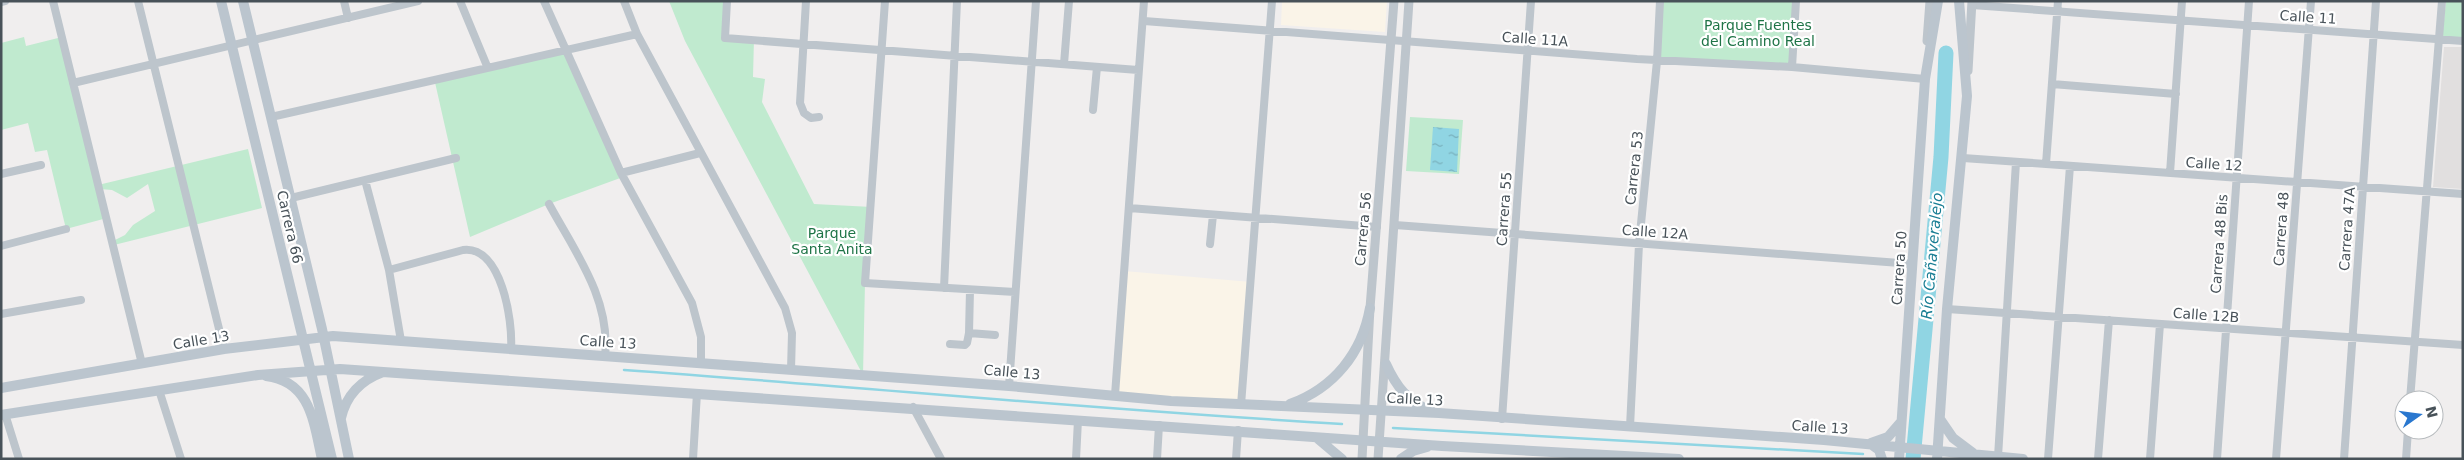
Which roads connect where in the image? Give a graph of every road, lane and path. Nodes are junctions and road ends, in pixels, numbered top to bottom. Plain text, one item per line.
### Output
1 (5, 1) edge
2 (53, 1) edge
3 (138, 1) edge
4 (221, 1) edge
5 (243, 1) edge
6 (344, 1) edge
7 (418, 1) edge
8 (460, 1) edge
9 (544, 1) edge
10 (624, 1) edge
11 (727, 1) edge
12 (806, 1) edge
13 (884, 1) edge
14 (957, 1) edge
15 (1036, 1) edge
16 (1069, 1) edge
17 (1144, 1) edge
18 (1272, 1) edge
19 (1394, 1) edge
20 (1409, 1) edge
21 (1531, 1) edge
22 (1660, 1) edge
23 (1796, 1) edge
24 (1930, 1) edge
25 (1938, 1) edge
26 (1959, 1) edge
27 (2058, 1) edge
28 (2182, 1) edge
29 (2248, 1) edge
30 (2311, 1) edge
31 (2376, 1) edge
32 (2442, 1) edge
33 (1, 2) edge
34 (1972, 3) edge
35 (2057, 11) junction
36 (348, 18) junction
37 (2181, 20) junction
38 (1144, 21) junction
39 (2247, 25) junction
40 (2309, 30) junction
41 (1270, 31) junction
42 (637, 34) junction
43 (2373, 34) junction
44 (2439, 39) junction
45 (1391, 40) junction
46 (252, 41) junction
47 (1407, 41) junction
48 (2463, 41) edge
49 (803, 43) junction
50 (232, 46) junction
51 (882, 49) junction
52 (564, 50) junction
53 (1528, 51) junction
54 (953, 55) junction
55 (1032, 61) junction
56 (1657, 61) junction
57 (154, 64) junction
58 (1064, 64) junction
59 (487, 66) junction
60 (1097, 67) junction
61 (1792, 67) junction
62 (1138, 70) junction
63 (1925, 79) junction
64 (73, 83) junction
65 (2052, 84) junction
66 (2176, 94) junction
67 (1967, 96) junction
68 (1093, 110) dead end
69 (271, 117) junction
70 (819, 117) dead end
71 (700, 153) junction
72 (456, 158) dead end
73 (1963, 158) junction
74 (2016, 162) junction
75 (2046, 164) junction
76 (40, 165) dead end
77 (2070, 166) junction
78 (621, 173) junction
79 (2170, 173) junction
80 (1, 174) edge
81 (2236, 178) junction
82 (365, 180) junction
83 (2297, 182) junction
84 (2363, 187) junction
85 (2427, 191) junction
86 (2463, 194) edge
87 (291, 198) junction
88 (549, 204) dead end
89 (1128, 208) junction
90 (1213, 215) junction
91 (1256, 218) junction
92 (1395, 226) junction
93 (1377, 227) junction
94 (66, 228) dead end
95 (1515, 234) junction
96 (1210, 244) dead end
97 (1639, 244) junction
98 (1, 246) edge
99 (1913, 264) junction
100 (388, 270) junction
101 (944, 288) junction
102 (970, 290) junction
103 (1016, 292) junction
104 (81, 300) dead end
105 (1370, 308) junction
106 (1947, 309) junction
107 (2007, 313) junction
108 (1, 314) edge
109 (2059, 317) junction
110 (2109, 320) junction
111 (2160, 324) junction
112 (2226, 328) junction
113 (969, 333) junction
114 (2286, 333) junction
115 (995, 335) dead end
116 (324, 337) junction
117 (2352, 337) junction
118 (303, 340) junction
119 (402, 341) junction
120 (2415, 342) junction
121 (950, 344) dead end
122 (2463, 345) edge
123 (224, 349) junction
124 (511, 349) junction
125 (605, 356) junction
126 (701, 363) junction
127 (142, 364) junction
128 (1386, 364) junction
129 (331, 369) junction
130 (310, 370) junction
131 (791, 370) junction
132 (385, 372) junction
133 (258, 375) junction
134 (1009, 386) junction
135 (1, 388) edge
136 (159, 390) junction
137 (2411, 390) edge
138 (697, 393) junction
139 (1115, 395) junction
140 (1242, 405) junction
141 (1285, 406) junction
142 (913, 407) junction
143 (1365, 410) junction
144 (1382, 411) junction
145 (1439, 413) junction
146 (3, 415) edge
147 (1502, 419) junction
148 (1902, 419) junction
149 (1940, 419) junction
150 (1078, 420) junction
151 (341, 424) junction
152 (1159, 425) junction
153 (1630, 427) junction
154 (1238, 430) junction
155 (1317, 437) junction
156 (1363, 440) junction
157 (2407, 440) edge
158 (1379, 441) junction
159 (1869, 445) junction
160 (1442, 446) junction
161 (1903, 448) junction
162 (1935, 454) edge
163 (1556, 455) edge
164 (1979, 455) junction
165 (1629, 457) edge
166 (1998, 457) junction
167 (19, 459) edge
168 (181, 459) edge
169 (322, 459) edge
170 (332, 459) edge
171 (348, 459) edge
172 (693, 459) edge
173 (941, 459) edge
174 (1076, 459) edge
175 (1157, 459) edge
176 (1236, 459) edge
177 (1342, 459) edge
178 (1362, 459) edge
179 (1378, 459) edge
180 (1401, 459) edge
181 (1679, 459) edge
182 (1882, 459) edge
183 (1899, 459) edge
184 (2023, 459) edge
185 (2048, 459) edge
186 (2098, 459) edge
187 (2150, 459) edge
188 (2217, 459) edge
189 (2276, 459) edge
190 (2344, 459) edge
191 (2406, 459) edge

1 - 33 street
2 - 64 street
3 - 57 street
4 - 50 main road, Carrera 66
5 - 46 main road, Carrera 66
6 - 36 street
7 - 36 street
8 - 59 street
9 - 52 street
10 - 42 street
11 - 49 street
12 - 49 street
13 - 51 street
14 - 54 street
15 - 55 street
16 - 58 street
17 - 38 street
18 - 41 street
19 - 45 street, Carrera 56
20 - 47 street
21 - 53 street, Carrera 55
22 - 56 street, Carrera 53
23 - 61 street
24 - 63 street, Carrera 50
25 - 63 main road, Carrera 50
26 - 67 main road
27 - 35 street
28 - 37 street
29 - 39 street, Carrera 48 Bis
30 - 40 street, Carrera 48
31 - 43 street, Carrera 47A
32 - 44 street
34 - 35 street, Calle 11
34 - 67 street
35 - 37 street, Calle 11
35 - 65 street
36 - 46 street
37 - 39 street, Calle 11
37 - 66 street
38 - 41 street, Calle 11A
38 - 62 street
39 - 40 street, Calle 11
39 - 81 street, Carrera 48 Bis
40 - 43 street, Calle 11
40 - 83 street, Carrera 48
41 - 45 street, Calle 11A
41 - 91 street
42 - 52 street
42 - 71 street
43 - 44 street, Calle 11
43 - 84 street, Carrera 47A
44 - 48 street, Calle 11
44 - 85 street
45 - 47 street, Calle 11A
45 - 93 street, Carrera 56
46 - 50 street
46 - 69 main road, Carrera 66
47 - 53 street, Calle 11A
47 - 92 street
49 - 51 street
49 - 70 street
50 - 57 street
50 - 118 main road, Carrera 66
51 - 54 street
51 - 101 street
52 - 59 street
52 - 78 street
53 - 56 street, Calle 11A
53 - 95 street, Carrera 55
54 - 55 street
54 - 101 street
55 - 58 street
55 - 103 street
56 - 61 street, Calle 11A
56 - 97 street, Carrera 53
57 - 64 street
57 - 123 street
58 - 60 street
59 - 69 street
60 - 62 street
60 - 68 street
61 - 63 street, Calle 11A
62 - 89 street
63 - 99 main road, Carrera 50
64 - 127 street
65 - 66 street
65 - 75 street
66 - 79 street
67 - 73 main road
69 - 87 main road, Carrera 66
71 - 78 street
71 - 131 street
72 - 82 street
73 - 74 street, Calle 12
73 - 106 main road
74 - 75 street, Calle 12
74 - 107 street
75 - 77 street, Calle 12
76 - 80 street
77 - 79 street, Calle 12
77 - 109 street
78 - 126 street
79 - 81 street, Calle 12
81 - 83 street, Calle 12
81 - 112 street, Carrera 48 Bis
82 - 87 street
82 - 100 street
83 - 84 street, Calle 12
83 - 114 street, Carrera 48
84 - 85 street, Calle 12
84 - 117 street, Carrera 47A
85 - 86 street, Calle 12
85 - 120 street
87 - 116 main road, Carrera 66
88 - 125 street
89 - 90 street
89 - 139 street
90 - 91 street
90 - 96 street
91 - 93 street
91 - 140 street
92 - 95 street, Calle 12A
92 - 128 street
93 - 105 street, Carrera 56
94 - 98 street
95 - 97 street, Calle 12A
95 - 147 street, Carrera 55
97 - 99 street, Calle 12A
97 - 153 street, Carrera 53
99 - 148 main road, Carrera 50
100 - 119 street
100 - 124 street
101 - 102 street
102 - 103 street
102 - 113 street
103 - 134 street
104 - 108 street
105 - 141 main road
105 - 143 street, Carrera 56
106 - 107 street, Calle 12B
106 - 149 main road
107 - 109 street, Calle 12B
107 - 166 street
109 - 110 street, Calle 12B
109 - 185 street
110 - 111 street, Calle 12B
110 - 186 street
111 - 112 street, Calle 12B
111 - 187 street
112 - 114 street, Calle 12B
112 - 188 street, Carrera 48 Bis
113 - 115 street
113 - 121 street
114 - 117 street, Calle 12B
114 - 189 street, Carrera 48
116 - 118 main road, Calle 13
116 - 119 main road, Calle 13
116 - 129 main road, Carrera 66
117 - 120 street, Calle 12B
117 - 190 street, Carrera 47A
118 - 123 main road, Calle 13
118 - 130 main road, Carrera 66
119 - 124 main road, Calle 13
120 - 122 street, Calle 12B
120 - 137 street
123 - 127 main road, Calle 13
124 - 125 main road, Calle 13
125 - 126 main road, Calle 13
126 - 131 main road, Calle 13
127 - 135 main road, Calle 13
128 - 144 street
128 - 145 main road
129 - 130 main road
129 - 132 main road
129 - 151 main road, Carrera 66
130 - 133 main road
130 - 170 main road, Carrera 66
131 - 134 main road, Calle 13
132 - 138 main road
132 - 151 main road
133 - 136 main road
133 - 169 main road
134 - 139 main road, Calle 13
136 - 146 main road
136 - 168 street
138 - 142 main road
138 - 172 street
139 - 140 main road, Calle 13
140 - 141 main road, Calle 13
141 - 143 main road, Calle 13
142 - 150 main road
142 - 173 street
143 - 144 main road, Calle 13
143 - 156 street, Carrera 56
144 - 145 main road, Calle 13
144 - 158 street
145 - 147 main road, Calle 13
146 - 167 street
147 - 153 main road, Calle 13
148 - 159 main road
148 - 161 main road, Carrera 50
149 - 162 main road
149 - 164 main road
150 - 152 main road
150 - 174 street
151 - 171 main road, Carrera 66
152 - 154 main road
152 - 175 street
153 - 159 main road, Calle 13
154 - 155 main road
154 - 176 street
155 - 156 main road
155 - 177 main road
156 - 158 main road
156 - 178 street, Carrera 56
157 - 191 street
158 - 160 main road
158 - 179 street
159 - 161 main road, Calle 13
159 - 182 main road
160 - 163 main road
160 - 180 main road
161 - 162 main road, Calle 13
161 - 183 main road, Carrera 50
162 - 164 main road, Calle 13
163 - 165 main road
164 - 166 main road, Calle 13
165 - 181 main road
166 - 184 main road, Calle 13

